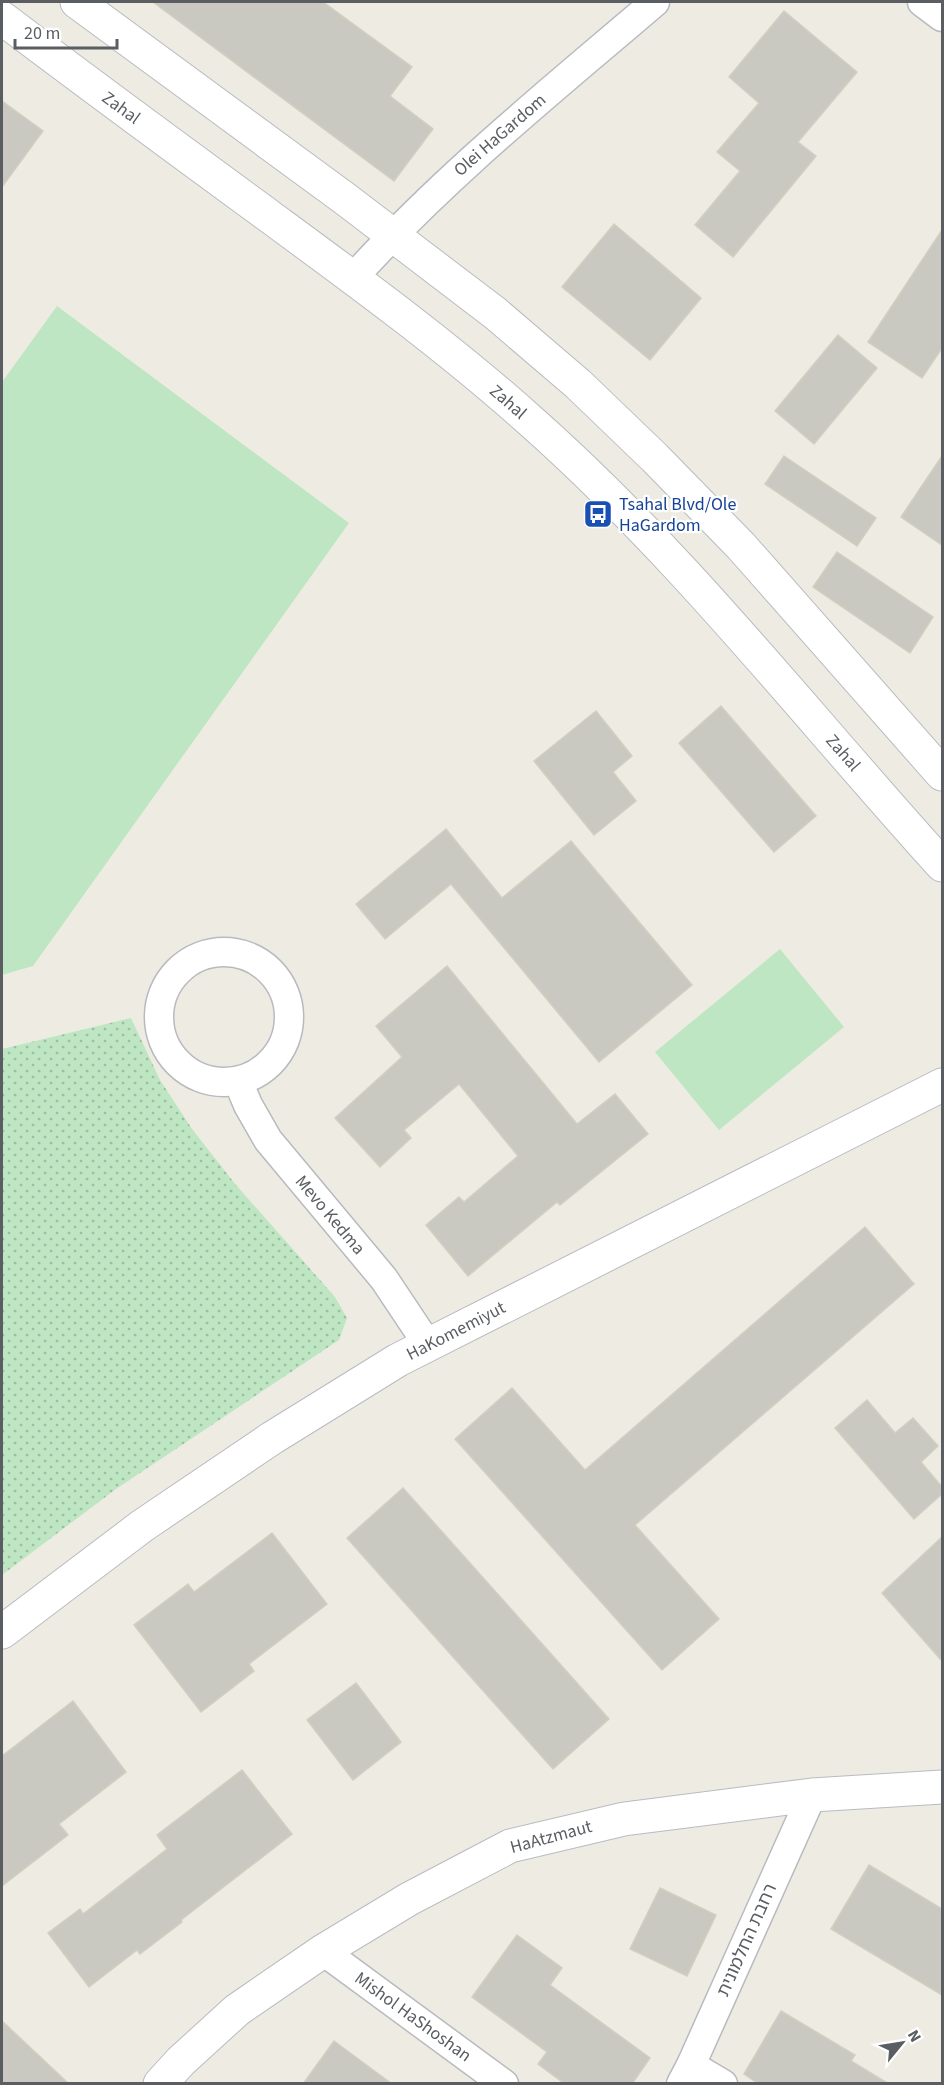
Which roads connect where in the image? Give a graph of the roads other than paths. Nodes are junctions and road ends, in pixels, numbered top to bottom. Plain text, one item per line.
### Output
1 (77, 2) edge
2 (655, 2) edge
3 (922, 2) edge
4 (2, 18) edge
5 (942, 18) edge
6 (392, 234) junction
7 (353, 278) junction
8 (942, 774) edge
9 (942, 865) edge
10 (238, 1081) junction
11 (942, 1085) edge
12 (428, 1345) junction
13 (2, 1632) edge
14 (942, 1787) edge
15 (812, 1795) junction
16 (323, 1951) junction
17 (686, 2074) edge
18 (159, 2084) edge
19 (504, 2084) edge
20 (723, 2084) edge

1 - 6 street
2 - 6 street, Olei HaGardom
3 - 5 street
4 - 7 street, Zahal
6 - 7 street, Olei HaGardom
6 - 8 street
7 - 9 street, Zahal
10 - 10 street
10 - 12 street, Mevo Kedma
11 - 12 street, HaKomemiyut
12 - 13 street, HaKomemiyut
14 - 15 street, HaAtzmaut
15 - 16 street, HaAtzmaut
15 - 17 street, רחבת החלמונית
16 - 18 street, HaAtzmaut
16 - 19 street, Mishol HaShoshan
17 - 20 street

